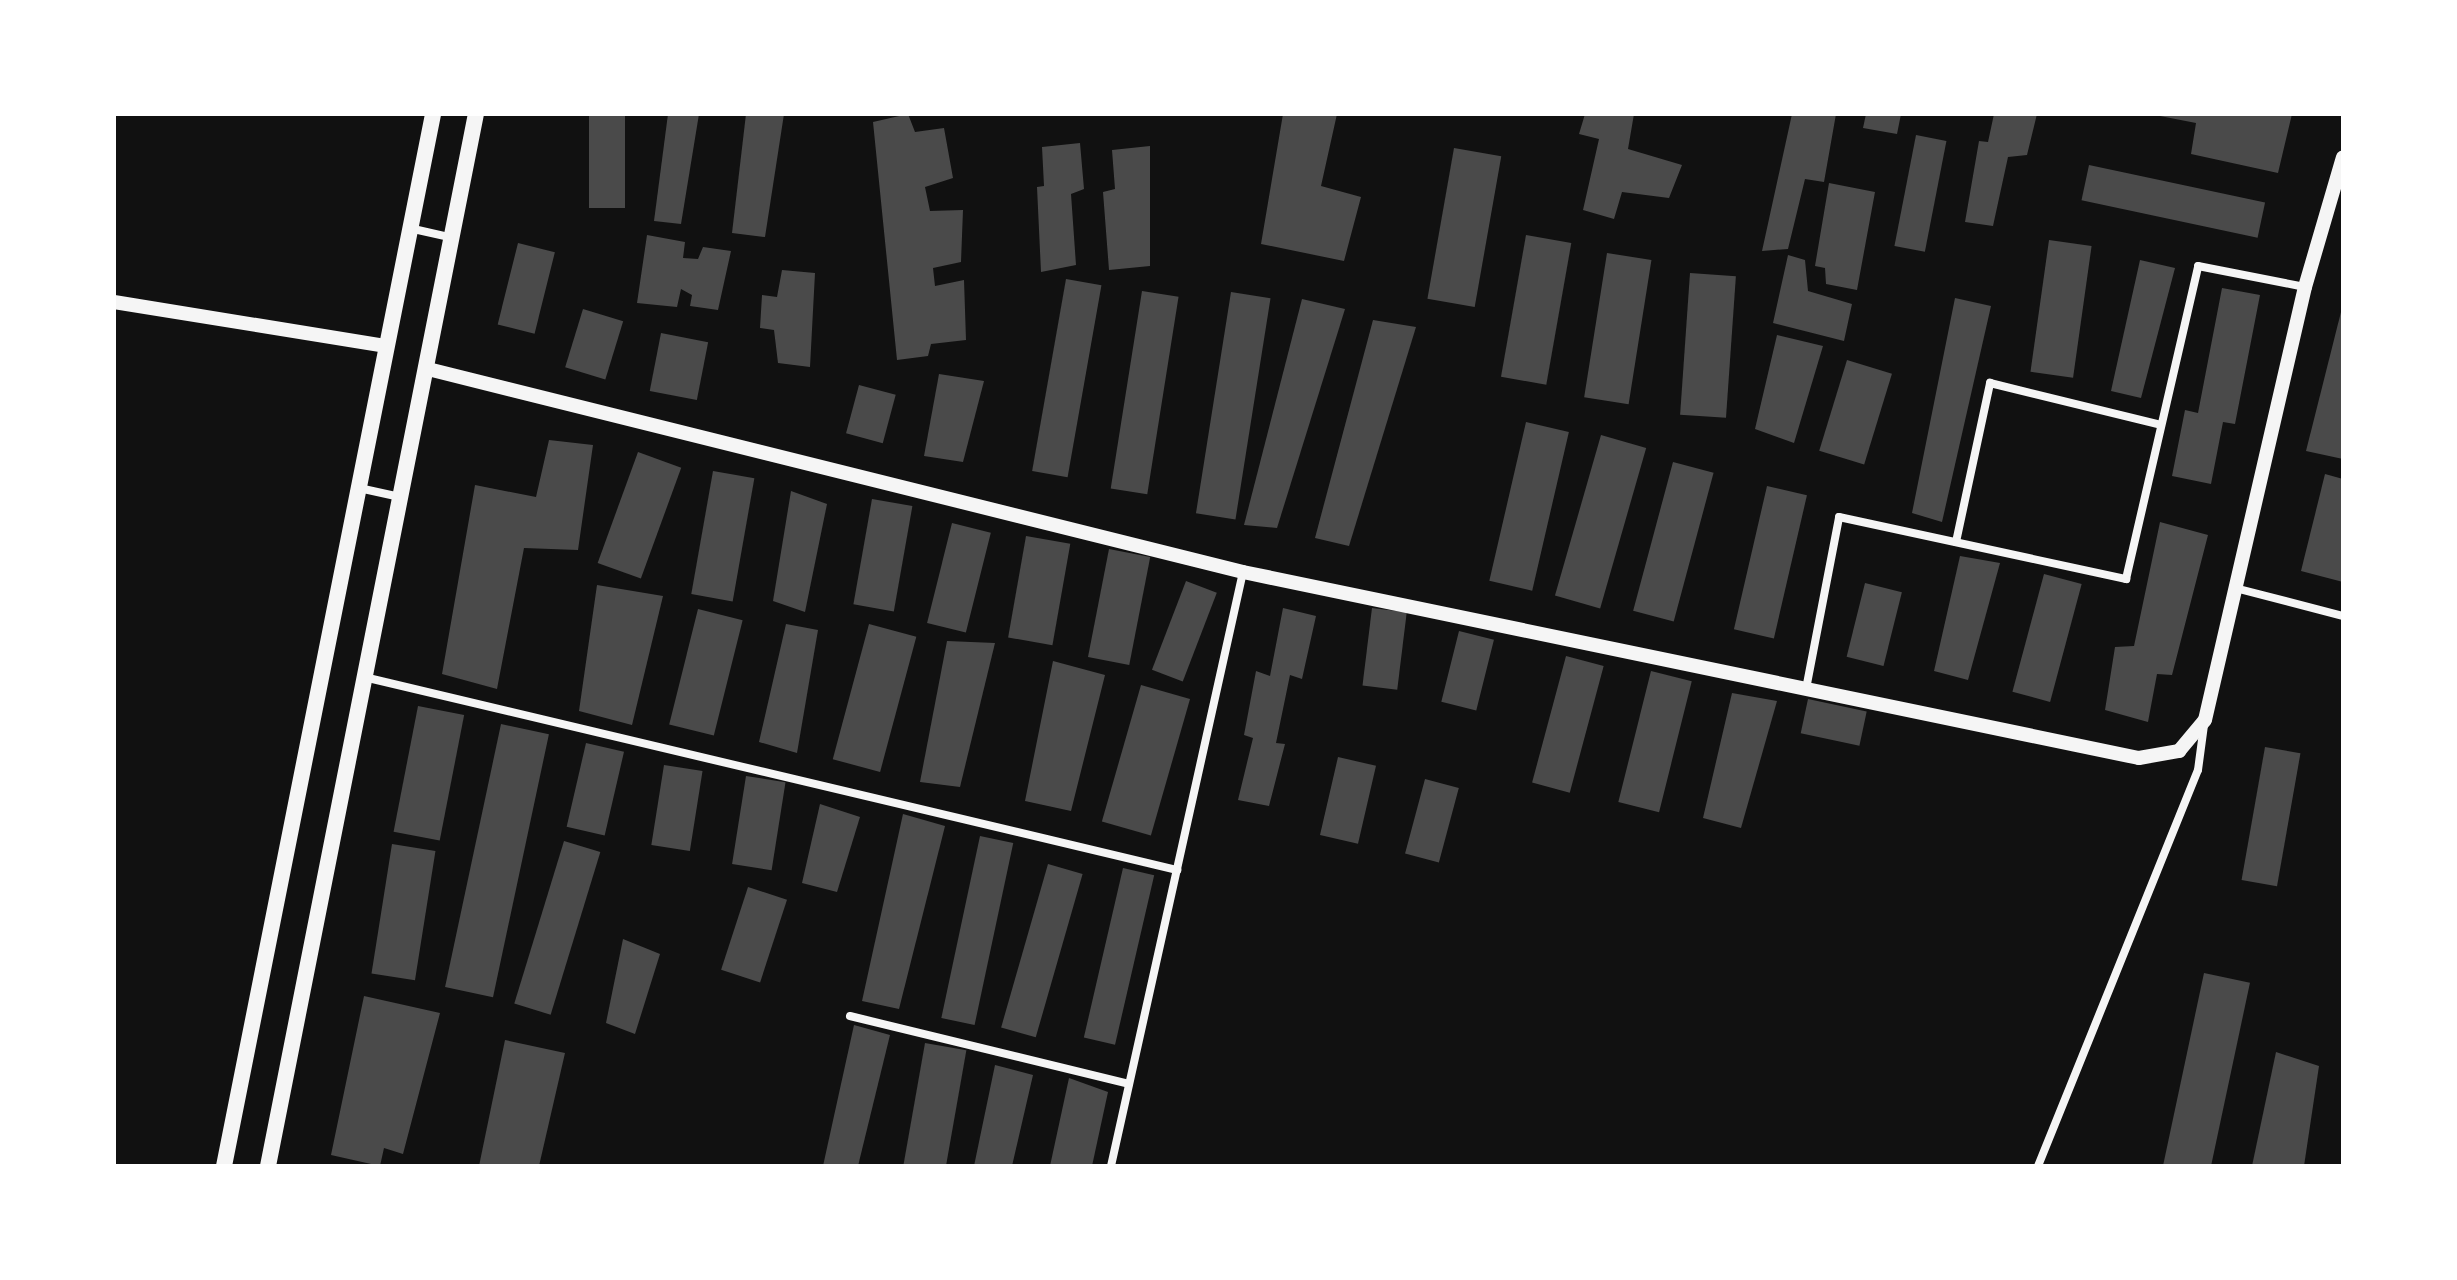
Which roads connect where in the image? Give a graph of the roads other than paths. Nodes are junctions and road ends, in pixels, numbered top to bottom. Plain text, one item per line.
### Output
1 (433, 114) edge
2 (476, 114) edge
3 (2343, 157) edge
4 (409, 228) junction
5 (453, 238) junction
6 (2305, 287) junction
7 (114, 302) edge
8 (386, 346) junction
9 (428, 369) junction
10 (2161, 425) junction
11 (358, 488) junction
12 (401, 498) junction
13 (1956, 542) junction
14 (1243, 572) junction
15 (2235, 588) junction
16 (2343, 616) edge
17 (364, 677) junction
18 (1806, 689) junction
19 (2205, 720) junction
20 (1177, 870) junction
21 (850, 1016) dead end
22 (1129, 1084) junction
23 (224, 1166) edge
24 (268, 1166) edge
25 (1111, 1166) edge
26 (2038, 1166) edge

1 - 4 main road
2 - 5 main road
3 - 6 street
4 - 5 street
4 - 8 main road
5 - 9 main road
6 - 10 street
6 - 15 street
7 - 8 street
8 - 11 main road
9 - 12 main road
9 - 14 street
10 - 13 street
10 - 13 street
11 - 12 street
11 - 23 main road
12 - 17 main road
13 - 18 street
14 - 18 street
14 - 20 street
15 - 16 street
15 - 19 street
17 - 20 street
17 - 24 main road
18 - 19 street
19 - 26 street
20 - 22 street
21 - 22 street
22 - 25 street

